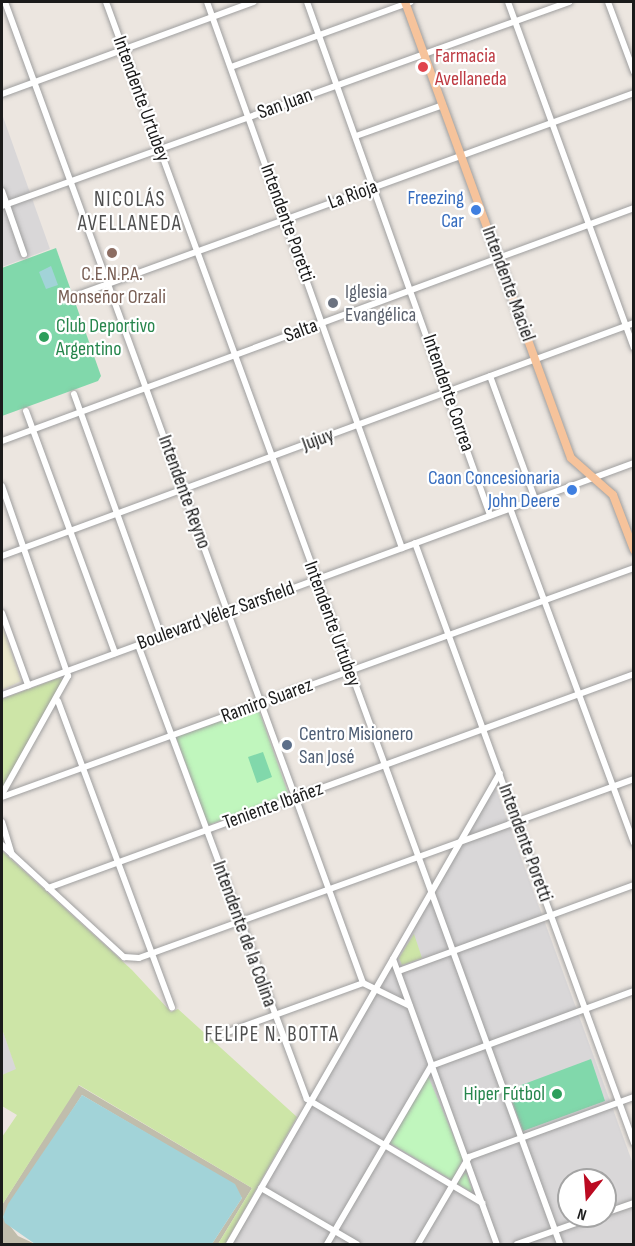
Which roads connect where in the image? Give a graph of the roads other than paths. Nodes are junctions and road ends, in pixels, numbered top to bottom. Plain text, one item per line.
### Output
1 (5, 2) edge
2 (106, 2) edge
3 (207, 2) edge
4 (254, 2) edge
5 (307, 2) edge
6 (407, 2) edge
7 (508, 2) edge
8 (569, 2) edge
9 (608, 2) edge
10 (213, 17) junction
11 (515, 21) junction
12 (319, 35) junction
13 (124, 50) junction
14 (424, 54) junction
15 (231, 67) junction
16 (633, 72) edge
17 (35, 82) junction
18 (338, 85) junction
19 (633, 93) edge
20 (2, 94) edge
21 (443, 105) junction
22 (249, 117) junction
23 (552, 122) junction
24 (356, 136) junction
25 (160, 150) junction
26 (462, 155) junction
27 (71, 181) junction
28 (374, 187) junction
29 (2, 191) edge
30 (4, 205) edge
31 (633, 208) edge
32 (286, 220) junction
33 (589, 224) junction
34 (197, 252) junction
35 (24, 254) dead end
36 (499, 259) junction
37 (108, 284) junction
38 (412, 291) junction
39 (72, 297) dead end
40 (324, 323) junction
41 (633, 323) edge
42 (626, 326) junction
43 (633, 348) edge
44 (234, 356) junction
45 (535, 360) junction
46 (489, 376) junction
47 (147, 388) junction
48 (449, 392) junction
49 (74, 394) dead end
50 (26, 411) dead end
51 (80, 412) junction
52 (359, 424) junction
53 (32, 429) junction
54 (2, 441) edge
55 (271, 457) junction
56 (633, 463) edge
57 (592, 478) junction
58 (2, 486) edge
59 (183, 489) junction
60 (535, 499) junction
61 (510, 508) junction
62 (117, 514) junction
63 (490, 515) junction
64 (70, 531) junction
65 (415, 543) junction
66 (25, 548) junction
67 (402, 548) junction
68 (633, 550) edge
69 (2, 556) edge
70 (633, 568) edge
71 (316, 579) junction
72 (544, 600) junction
73 (228, 612) junction
74 (2, 613) edge
75 (449, 634) junction
76 (161, 636) junction
77 (138, 645) junction
78 (115, 653) junction
79 (68, 670) junction
80 (349, 671) junction
81 (633, 674) edge
82 (28, 685) junction
83 (578, 694) junction
84 (2, 695) edge
85 (58, 700) junction
86 (260, 703) junction
87 (483, 728) junction
88 (171, 735) junction
89 (383, 765) junction
90 (82, 768) junction
91 (500, 773) junction
92 (633, 779) edge
93 (613, 786) junction
94 (2, 795) edge
95 (295, 798) junction
96 (517, 820) junction
97 (2, 822) edge
98 (205, 830) junction
99 (459, 842) junction
100 (633, 843) edge
101 (2, 845) edge
102 (12, 855) junction
103 (417, 858) junction
104 (118, 862) junction
105 (633, 885) edge
106 (48, 888) junction
107 (329, 890) junction
108 (432, 893) junction
109 (551, 915) junction
110 (240, 922) junction
111 (453, 950) junction
112 (153, 954) junction
113 (393, 959) junction
114 (399, 971) junction
115 (363, 983) junction
116 (377, 987) junction
117 (633, 991) edge
118 (410, 1006) junction
119 (171, 1008) dead end
120 (585, 1008) junction
121 (274, 1015) junction
122 (214, 1037) dead end
123 (487, 1044) junction
124 (431, 1066) junction
125 (633, 1097) edge
126 (311, 1102) junction
127 (619, 1102) junction
128 (522, 1139) junction
129 (633, 1143) edge
130 (385, 1144) junction
131 (467, 1161) junction
132 (453, 1185) junction
133 (261, 1188) junction
134 (482, 1203) junction
135 (633, 1203) edge
136 (617, 1209) edge
137 (563, 1228) edge
138 (335, 1231) junction
139 (555, 1231) junction
140 (229, 1245) edge
141 (327, 1245) edge
142 (357, 1245) edge
143 (418, 1245) edge
144 (497, 1245) edge
145 (517, 1245) edge
146 (560, 1245) edge

1 - 17 street, Intendente Reyno
2 - 13 street, Intendente Urtubey
3 - 10 street, Intendente Poretti
4 - 10 street
5 - 12 street, Intendente Correa
6 - 12 street
6 - 14 main road, Intendente Maciel
7 - 11 street
8 - 11 street, San Juan
9 - 16 street
10 - 13 street
10 - 15 street, Intendente Poretti
11 - 14 street, San Juan
11 - 23 street
12 - 15 street
12 - 18 street, Intendente Correa
13 - 17 street
13 - 25 street, Intendente Urtubey
14 - 18 street, San Juan
14 - 21 main road, Intendente Maciel
15 - 22 street, Intendente Poretti
17 - 20 street
17 - 27 street, Intendente Reyno
18 - 22 street, San Juan
18 - 24 street, Intendente Correa
19 - 23 street, La Rioja
21 - 24 street
21 - 26 main road, Intendente Maciel
22 - 25 street, San Juan
22 - 32 street, Intendente Poretti
23 - 26 street, La Rioja
23 - 33 street
24 - 28 street, Intendente Correa
25 - 27 street, San Juan
25 - 34 street, Intendente Urtubey
26 - 28 street, La Rioja
26 - 36 main road, Intendente Maciel
27 - 30 street, San Juan
27 - 37 street, Intendente Reyno
28 - 32 street, La Rioja
28 - 38 street, Intendente Correa
29 - 30 street
30 - 35 street
31 - 33 street, Salta
32 - 34 street, La Rioja
32 - 40 street, Intendente Poretti
33 - 36 street, Salta
33 - 42 street
34 - 37 street, La Rioja
34 - 44 street, Intendente Urtubey
36 - 38 street, Salta
36 - 45 main road, Intendente Maciel
37 - 39 street, La Rioja
37 - 47 street, Intendente Reyno
38 - 40 street, Salta
38 - 48 street, Intendente Correa
40 - 44 street, Salta
40 - 52 street, Intendente Poretti
41 - 42 street, Jujuy
42 - 43 street
42 - 45 street, Jujuy
44 - 47 street, Salta
44 - 55 street, Intendente Urtubey
45 - 46 street, Jujuy
45 - 57 main road, Intendente Maciel
46 - 48 street, Jujuy
46 - 60 street
47 - 51 street, Salta
47 - 59 street, Intendente Reyno
48 - 52 street, Jujuy
48 - 63 street, Intendente Correa
49 - 51 street
50 - 53 street
51 - 53 street, Salta
51 - 62 street
52 - 55 street, Jujuy
52 - 67 street, Intendente Poretti
53 - 54 street, Salta
53 - 64 street
55 - 59 street, Jujuy
55 - 71 street, Intendente Urtubey
56 - 57 street, Boulevard Vélez Sarsfield
57 - 60 street, Boulevard Vélez Sarsfield
57 - 68 main road, Intendente Maciel
58 - 66 street
59 - 62 street, Jujuy
59 - 73 street, Intendente Reyno
60 - 61 street, Boulevard Vélez Sarsfield
61 - 63 street, Boulevard Vélez Sarsfield
61 - 72 street
62 - 64 street, Jujuy
62 - 76 street
63 - 65 street, Boulevard Vélez Sarsfield
64 - 66 street, Jujuy
64 - 78 street
65 - 67 street, Boulevard Vélez Sarsfield
65 - 75 street, Intendente Poretti
66 - 69 street, Jujuy
66 - 79 street
67 - 71 street, Boulevard Vélez Sarsfield
70 - 72 street, Ramiro Suarez
71 - 73 street, Boulevard Vélez Sarsfield
71 - 80 street, Intendente Urtubey
72 - 75 street, Ramiro Suarez
72 - 83 street
73 - 76 street, Boulevard Vélez Sarsfield
73 - 86 street, Intendente Reyno
74 - 82 street
75 - 80 street, Ramiro Suarez
75 - 87 street, Intendente Poretti
76 - 77 street, Boulevard Vélez Sarsfield
77 - 78 street, Boulevard Vélez Sarsfield
77 - 88 street, Intendente de la Colina
78 - 79 street, Boulevard Vélez Sarsfield
79 - 82 street, Boulevard Vélez Sarsfield
79 - 85 street
80 - 86 street, Ramiro Suarez
80 - 89 street, Intendente Urtubey
81 - 83 street, Teniente Ibáñez
82 - 84 street, Boulevard Vélez Sarsfield
83 - 87 street, Teniente Ibáñez
83 - 93 street
85 - 90 street
85 - 94 street
86 - 88 street, Ramiro Suarez
86 - 95 street, Intendente Reyno
87 - 89 street, Teniente Ibáñez
87 - 91 street, Intendente Poretti
88 - 90 street, Ramiro Suarez
88 - 98 street, Intendente de la Colina
89 - 95 street, Teniente Ibáñez
89 - 103 street, Intendente Urtubey
90 - 94 street, Ramiro Suarez
90 - 104 street
91 - 96 street, Intendente Poretti
91 - 99 street
92 - 93 street
93 - 96 street
93 - 100 street
95 - 98 street, Teniente Ibáñez
95 - 107 street, Intendente Reyno
96 - 99 street
96 - 109 street, Intendente Poretti
97 - 102 street
98 - 104 street, Teniente Ibáñez
98 - 110 street, Intendente de la Colina
99 - 103 street
99 - 108 street
101 - 102 street
102 - 106 street
103 - 107 street
103 - 108 street, Intendente Urtubey
104 - 106 street, Teniente Ibáñez
104 - 112 street
105 - 109 street
106 - 112 street
107 - 110 street
107 - 115 street, Intendente Reyno
108 - 111 street, Intendente Urtubey
108 - 113 street
109 - 111 street
109 - 120 street, Intendente Poretti
110 - 112 street
110 - 121 street, Intendente de la Colina
111 - 114 street
111 - 123 street, Intendente Urtubey
112 - 119 street
113 - 114 street
113 - 116 street
114 - 118 street
115 - 116 street
115 - 121 street
116 - 118 street
116 - 126 street
117 - 120 street
118 - 124 street
120 - 123 street
120 - 127 street, Intendente Poretti
121 - 122 street
121 - 126 street, Intendente de la Colina
123 - 124 street
123 - 128 street, Intendente Urtubey
124 - 130 street
124 - 131 street
125 - 127 street
126 - 130 street
126 - 133 street
127 - 128 street
127 - 129 street, Intendente Poretti
128 - 131 street
128 - 139 street, Intendente Urtubey
130 - 132 street
130 - 138 street
131 - 132 street
131 - 134 street
132 - 134 street
132 - 143 street
133 - 138 street
133 - 140 street
134 - 144 street
135 - 136 street
137 - 139 street
138 - 141 street
138 - 142 street
139 - 145 street
139 - 146 street, Intendente Urtubey

